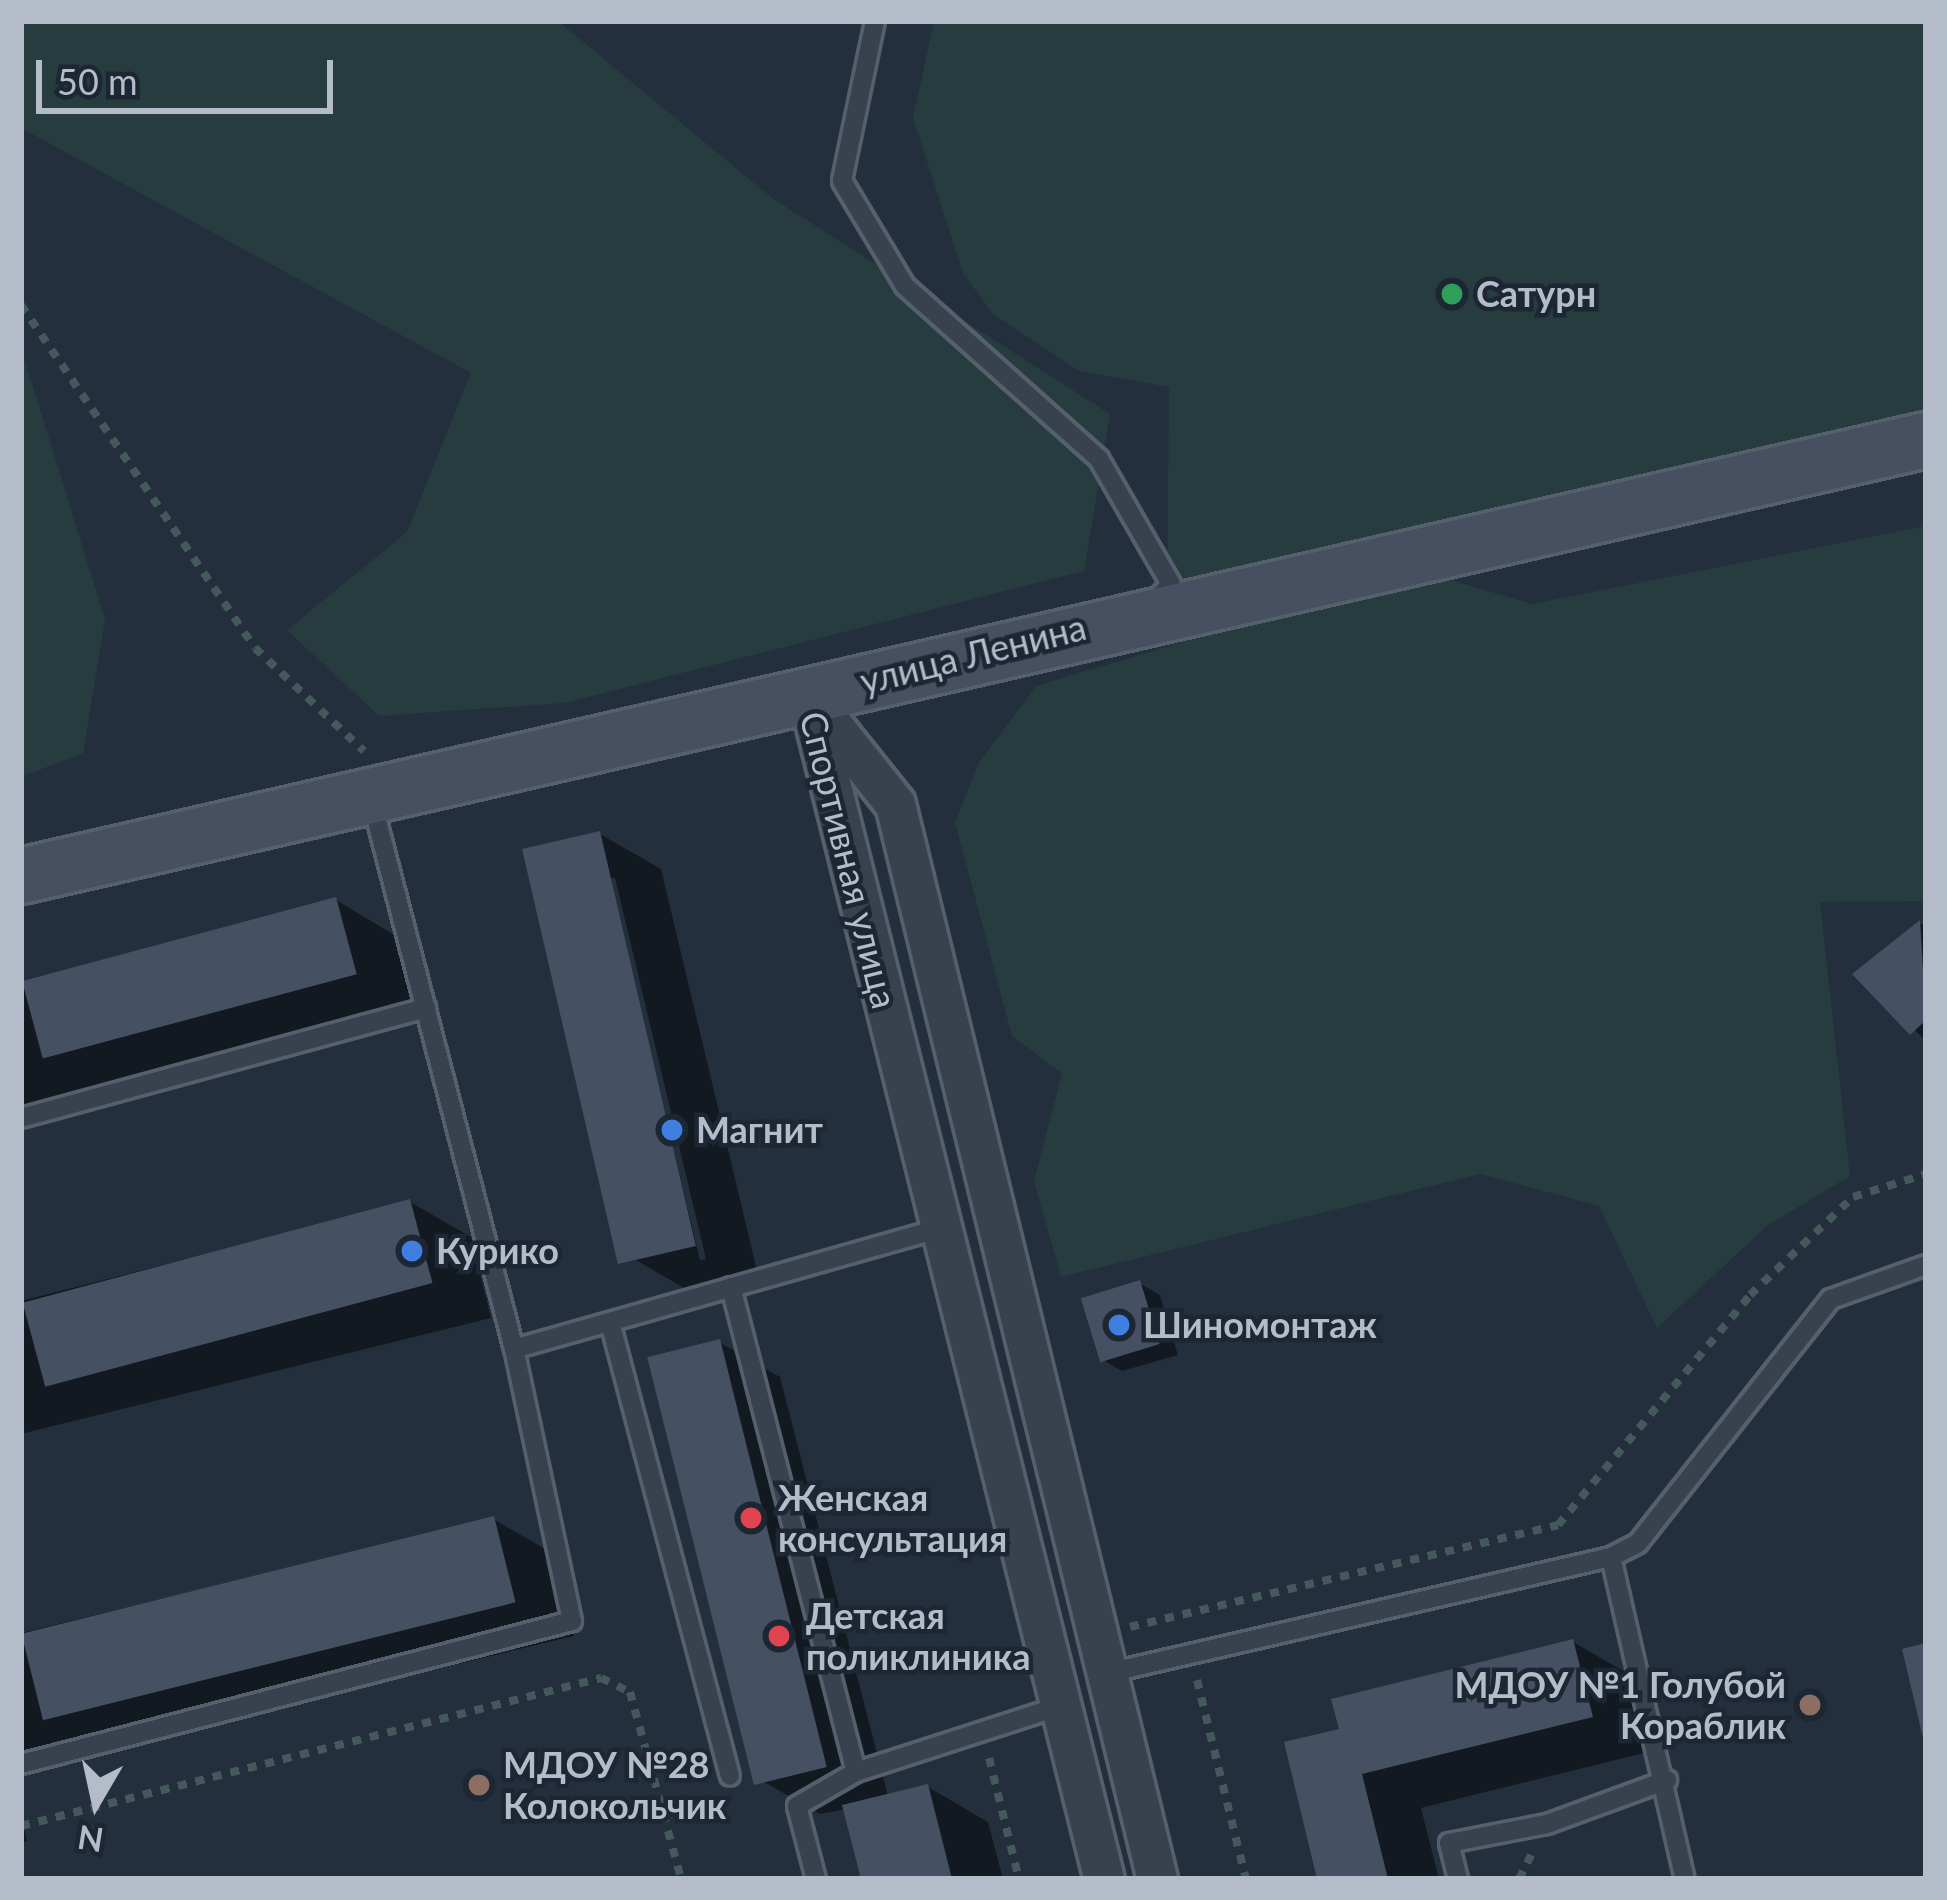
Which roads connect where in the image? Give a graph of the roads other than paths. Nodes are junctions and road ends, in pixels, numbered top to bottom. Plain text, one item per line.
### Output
1 (875, 21) edge
2 (1926, 440) edge
3 (1147, 610) junction
4 (808, 695) junction
5 (385, 788) junction
6 (21, 876) edge
7 (426, 1008) junction
8 (21, 1118) edge
9 (939, 1228) junction
10 (1926, 1265) edge
11 (731, 1287) junction
12 (610, 1322) junction
13 (514, 1348) junction
14 (1611, 1557) junction
15 (1108, 1673) junction
16 (1060, 1706) junction
17 (21, 1764) edge
18 (856, 1772) junction
19 (730, 1775) dead end
20 (1667, 1780) junction
21 (816, 1879) edge
22 (1104, 1879) edge
23 (1157, 1879) edge
24 (1458, 1879) edge
25 (1685, 1879) edge

1 - 3 lane
2 - 3 street, улица Ленина
3 - 4 street, улица Ленина
4 - 5 street, улица Ленина
4 - 9 street, Спортивная улица
4 - 15 street, Спортивная улица
5 - 6 street, улица Ленина
5 - 7 lane
7 - 8 lane
7 - 13 lane
9 - 11 lane
9 - 16 street, Спортивная улица
10 - 14 lane
11 - 12 lane
11 - 18 lane
12 - 13 lane
12 - 19 lane
13 - 17 lane
14 - 15 lane
14 - 20 lane
15 - 23 street, Спортивная улица
16 - 18 lane
16 - 22 street, Спортивная улица
18 - 21 lane
20 - 24 lane
20 - 25 lane

